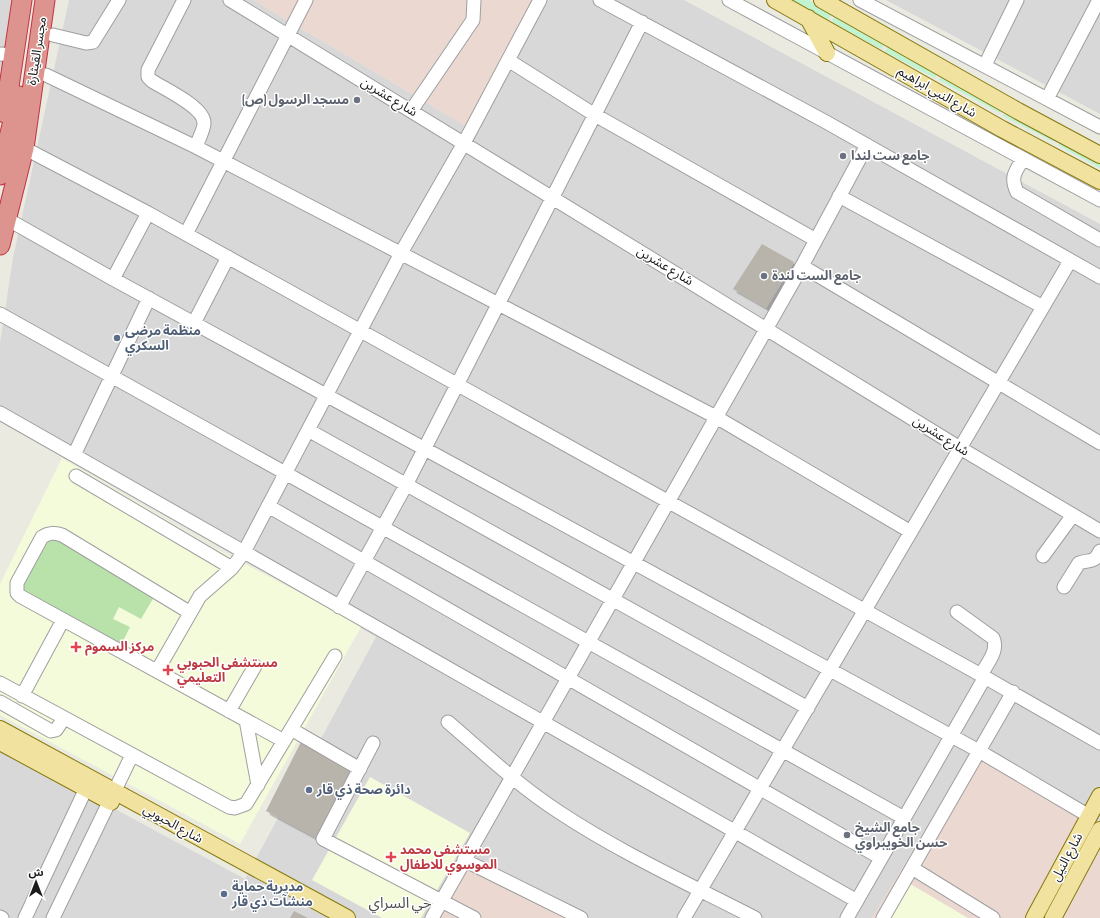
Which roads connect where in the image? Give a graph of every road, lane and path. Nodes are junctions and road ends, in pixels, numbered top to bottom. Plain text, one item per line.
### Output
1 (22, 0) edge
2 (34, 0) edge
3 (45, 0) edge
4 (58, 0) edge
5 (119, 0) edge
6 (184, 0) edge
7 (230, 0) edge
8 (306, 0) edge
9 (474, 0) edge
10 (540, 0) edge
11 (600, 0) edge
12 (729, 0) edge
13 (775, 0) edge
14 (822, 0) edge
15 (860, 0) edge
16 (1017, 0) edge
17 (1099, 0) edge
18 (808, 18) junction
19 (642, 22) junction
20 (53, 35) junction
21 (289, 36) junction
22 (827, 53) junction
23 (7, 54) edge
24 (508, 60) junction
25 (985, 66) junction
26 (46, 75) junction
27 (1047, 99) junction
28 (23, 102) junction
29 (411, 110) junction
30 (1018, 111) junction
31 (595, 115) junction
32 (1100, 127) edge
33 (1002, 129) junction
34 (464, 143) junction
35 (867, 144) junction
36 (24, 146) junction
37 (1100, 146) edge
38 (196, 147) junction
39 (1100, 155) edge
40 (1023, 159) junction
41 (224, 161) junction
42 (0, 166) edge
43 (0, 175) edge
44 (1100, 181) edge
45 (1100, 188) edge
46 (839, 196) junction
47 (552, 197) junction
48 (1100, 200) edge
49 (148, 213) junction
50 (7, 219) junction
51 (186, 234) junction
52 (816, 240) junction
53 (1100, 240) edge
54 (0, 245) edge
55 (401, 253) junction
56 (228, 257) junction
57 (1070, 261) junction
58 (802, 266) junction
59 (1100, 277) edge
60 (113, 279) junction
61 (149, 298) junction
62 (499, 304) junction
63 (1043, 306) junction
64 (0, 314) edge
65 (194, 323) junction
66 (767, 328) junction
67 (360, 330) junction
68 (112, 378) junction
69 (998, 383) junction
70 (456, 384) junction
71 (326, 395) junction
72 (0, 413) edge
73 (716, 417) junction
74 (308, 430) junction
75 (1100, 443) edge
76 (424, 448) junction
77 (960, 448) junction
78 (74, 455) junction
79 (285, 474) junction
80 (76, 476) dead end
81 (406, 485) junction
82 (668, 502) junction
83 (268, 506) junction
84 (1073, 515) junction
85 (383, 528) junction
86 (1100, 531) edge
87 (911, 532) junction
88 (1100, 551) edge
89 (244, 552) junction
90 (1043, 556) dead end
91 (364, 561) junction
92 (634, 562) junction
93 (232, 568) junction
94 (1064, 587) dead end
95 (613, 600) junction
96 (339, 606) junction
97 (865, 610) junction
98 (189, 612) junction
99 (957, 612) dead end
100 (63, 620) junction
101 (588, 642) junction
102 (335, 656) dead end
103 (255, 666) dead end
104 (830, 669) junction
105 (157, 671) junction
106 (983, 676) junction
107 (568, 678) junction
108 (0, 683) edge
109 (1012, 692) junction
110 (22, 696) junction
111 (0, 702) edge
112 (808, 708) junction
113 (229, 711) junction
114 (64, 718) junction
115 (246, 720) junction
116 (448, 722) dead end
117 (543, 722) junction
118 (0, 729) edge
119 (291, 729) junction
120 (952, 736) junction
121 (284, 741) junction
122 (0, 742) edge
123 (373, 743) dead end
124 (1100, 743) edge
125 (782, 750) junction
126 (979, 751) junction
127 (132, 755) junction
128 (360, 769) junction
129 (512, 777) junction
130 (88, 783) junction
131 (258, 785) junction
132 (760, 789) junction
133 (111, 796) junction
134 (1100, 796) edge
135 (1089, 816) junction
136 (904, 818) junction
137 (1100, 830) edge
138 (735, 832) junction
139 (881, 858) junction
140 (464, 860) junction
141 (912, 868) junction
142 (701, 890) junction
143 (442, 900) junction
144 (857, 901) junction
145 (25, 918) edge
146 (53, 918) edge
147 (325, 918) edge
148 (347, 918) edge
149 (432, 918) edge
150 (474, 918) edge
151 (581, 918) edge
152 (684, 918) edge
153 (755, 918) edge
154 (847, 918) edge
155 (883, 918) edge
156 (993, 918) edge
157 (1034, 918) edge
158 (1053, 918) edge

1 - 23 highway
2 - 28 highway, مجسر القيثارة
3 - 28 highway, مجسر القيثارة
4 - 20 highway
5 - 20 street
6 - 38 street
7 - 21 street, شارع عشرين
8 - 21 street
9 - 29 street
10 - 24 street
11 - 19 street
12 - 22 street
13 - 18 main road, شارع النبي ابراهيم
14 - 30 main road, شارع النبي ابراهيم
15 - 25 street
16 - 25 street
17 - 27 street
18 - 22 main road
18 - 33 main road, شارع النبي ابراهيم
19 - 31 street
19 - 35 street
20 - 26 highway
21 - 29 street, شارع عشرين
21 - 41 street
22 - 40 street
23 - 42 highway
24 - 31 street
24 - 34 street
25 - 27 street
26 - 36 highway
26 - 38 street
27 - 32 street
28 - 36 highway
28 - 43 highway
29 - 34 street, شارع عشرين
30 - 37 main road
30 - 39 main road, شارع النبي ابراهيم
31 - 47 street
31 - 52 street
33 - 44 main road, شارع النبي ابراهيم
33 - 45 main road
34 - 47 street, شارع عشرين
34 - 55 street
35 - 46 street
35 - 57 street
36 - 49 street
36 - 50 highway
38 - 41 street
40 - 48 street
40 - 53 street
41 - 51 street
41 - 55 street
46 - 52 street
46 - 63 street
47 - 62 street
47 - 66 street, شارع عشرين
49 - 51 street
49 - 60 street
50 - 54 highway
50 - 60 street
51 - 56 street
52 - 58 street
55 - 62 street
55 - 67 street
56 - 65 street
56 - 67 street
57 - 59 street
57 - 63 street
58 - 66 street
58 - 69 street
60 - 61 street
61 - 65 street
61 - 68 street
62 - 70 street
62 - 73 street
63 - 69 street
64 - 68 street
65 - 71 street
66 - 73 street
66 - 77 street, شارع عشرين
67 - 70 street
67 - 71 street
68 - 78 street
68 - 79 street
69 - 75 street
69 - 77 street
70 - 76 street
70 - 82 street
71 - 74 street
71 - 76 street
72 - 78 street
73 - 82 street
73 - 87 street
74 - 79 street
74 - 81 street
76 - 81 street
76 - 92 street
77 - 84 street, شارع عشرين
77 - 87 street
78 - 89 street
79 - 83 street
79 - 85 street
80 - 93 street
81 - 85 street
81 - 95 street
82 - 92 street
82 - 97 street
83 - 89 street
83 - 91 street
84 - 86 street, شارع عشرين
84 - 90 street
85 - 91 street
85 - 101 street
87 - 97 street
88 - 94 street
89 - 93 street
89 - 96 street
91 - 96 street
91 - 107 street
92 - 95 street
92 - 104 street
93 - 98 street
95 - 101 street
95 - 112 street
96 - 117 street
97 - 104 street
97 - 106 street
98 - 100 street
98 - 105 street
99 - 106 street
100 - 105 street
100 - 110 street
101 - 107 street
101 - 125 street
102 - 119 street
103 - 113 street
104 - 112 street
104 - 120 street
105 - 113 street
106 - 109 street
106 - 120 street
107 - 117 street
107 - 132 street
108 - 110 street
109 - 124 street
109 - 126 street
110 - 114 street
111 - 114 street
112 - 125 street
113 - 115 street
114 - 127 street
115 - 121 street
115 - 131 street
116 - 129 street
117 - 129 street
117 - 138 street
118 - 130 main road, شارع الحبوبي
119 - 121 street
119 - 128 street
120 - 126 street
120 - 136 street
121 - 131 street
122 - 130 main road, شارع الحبوبي
123 - 128 street
125 - 132 street
125 - 136 street
126 - 135 street
126 - 141 street
127 - 131 street
127 - 133 street
128 - 143 street
129 - 140 street
129 - 142 street
130 - 133 main road, شارع الحبوبي
130 - 145 street
132 - 138 street
132 - 139 street
133 - 146 street
133 - 147 main road, شارع الحبوبي
133 - 148 main road, شارع الحبوبي
134 - 135 main road, شارع النيل
135 - 157 main road, شارع النيل
136 - 139 street
137 - 158 main road, شارع النيل
138 - 142 street
138 - 144 street
139 - 144 street
140 - 143 street
140 - 151 street
141 - 155 street
141 - 156 street
142 - 152 street
142 - 153 street
143 - 149 street
143 - 150 street
144 - 154 street

